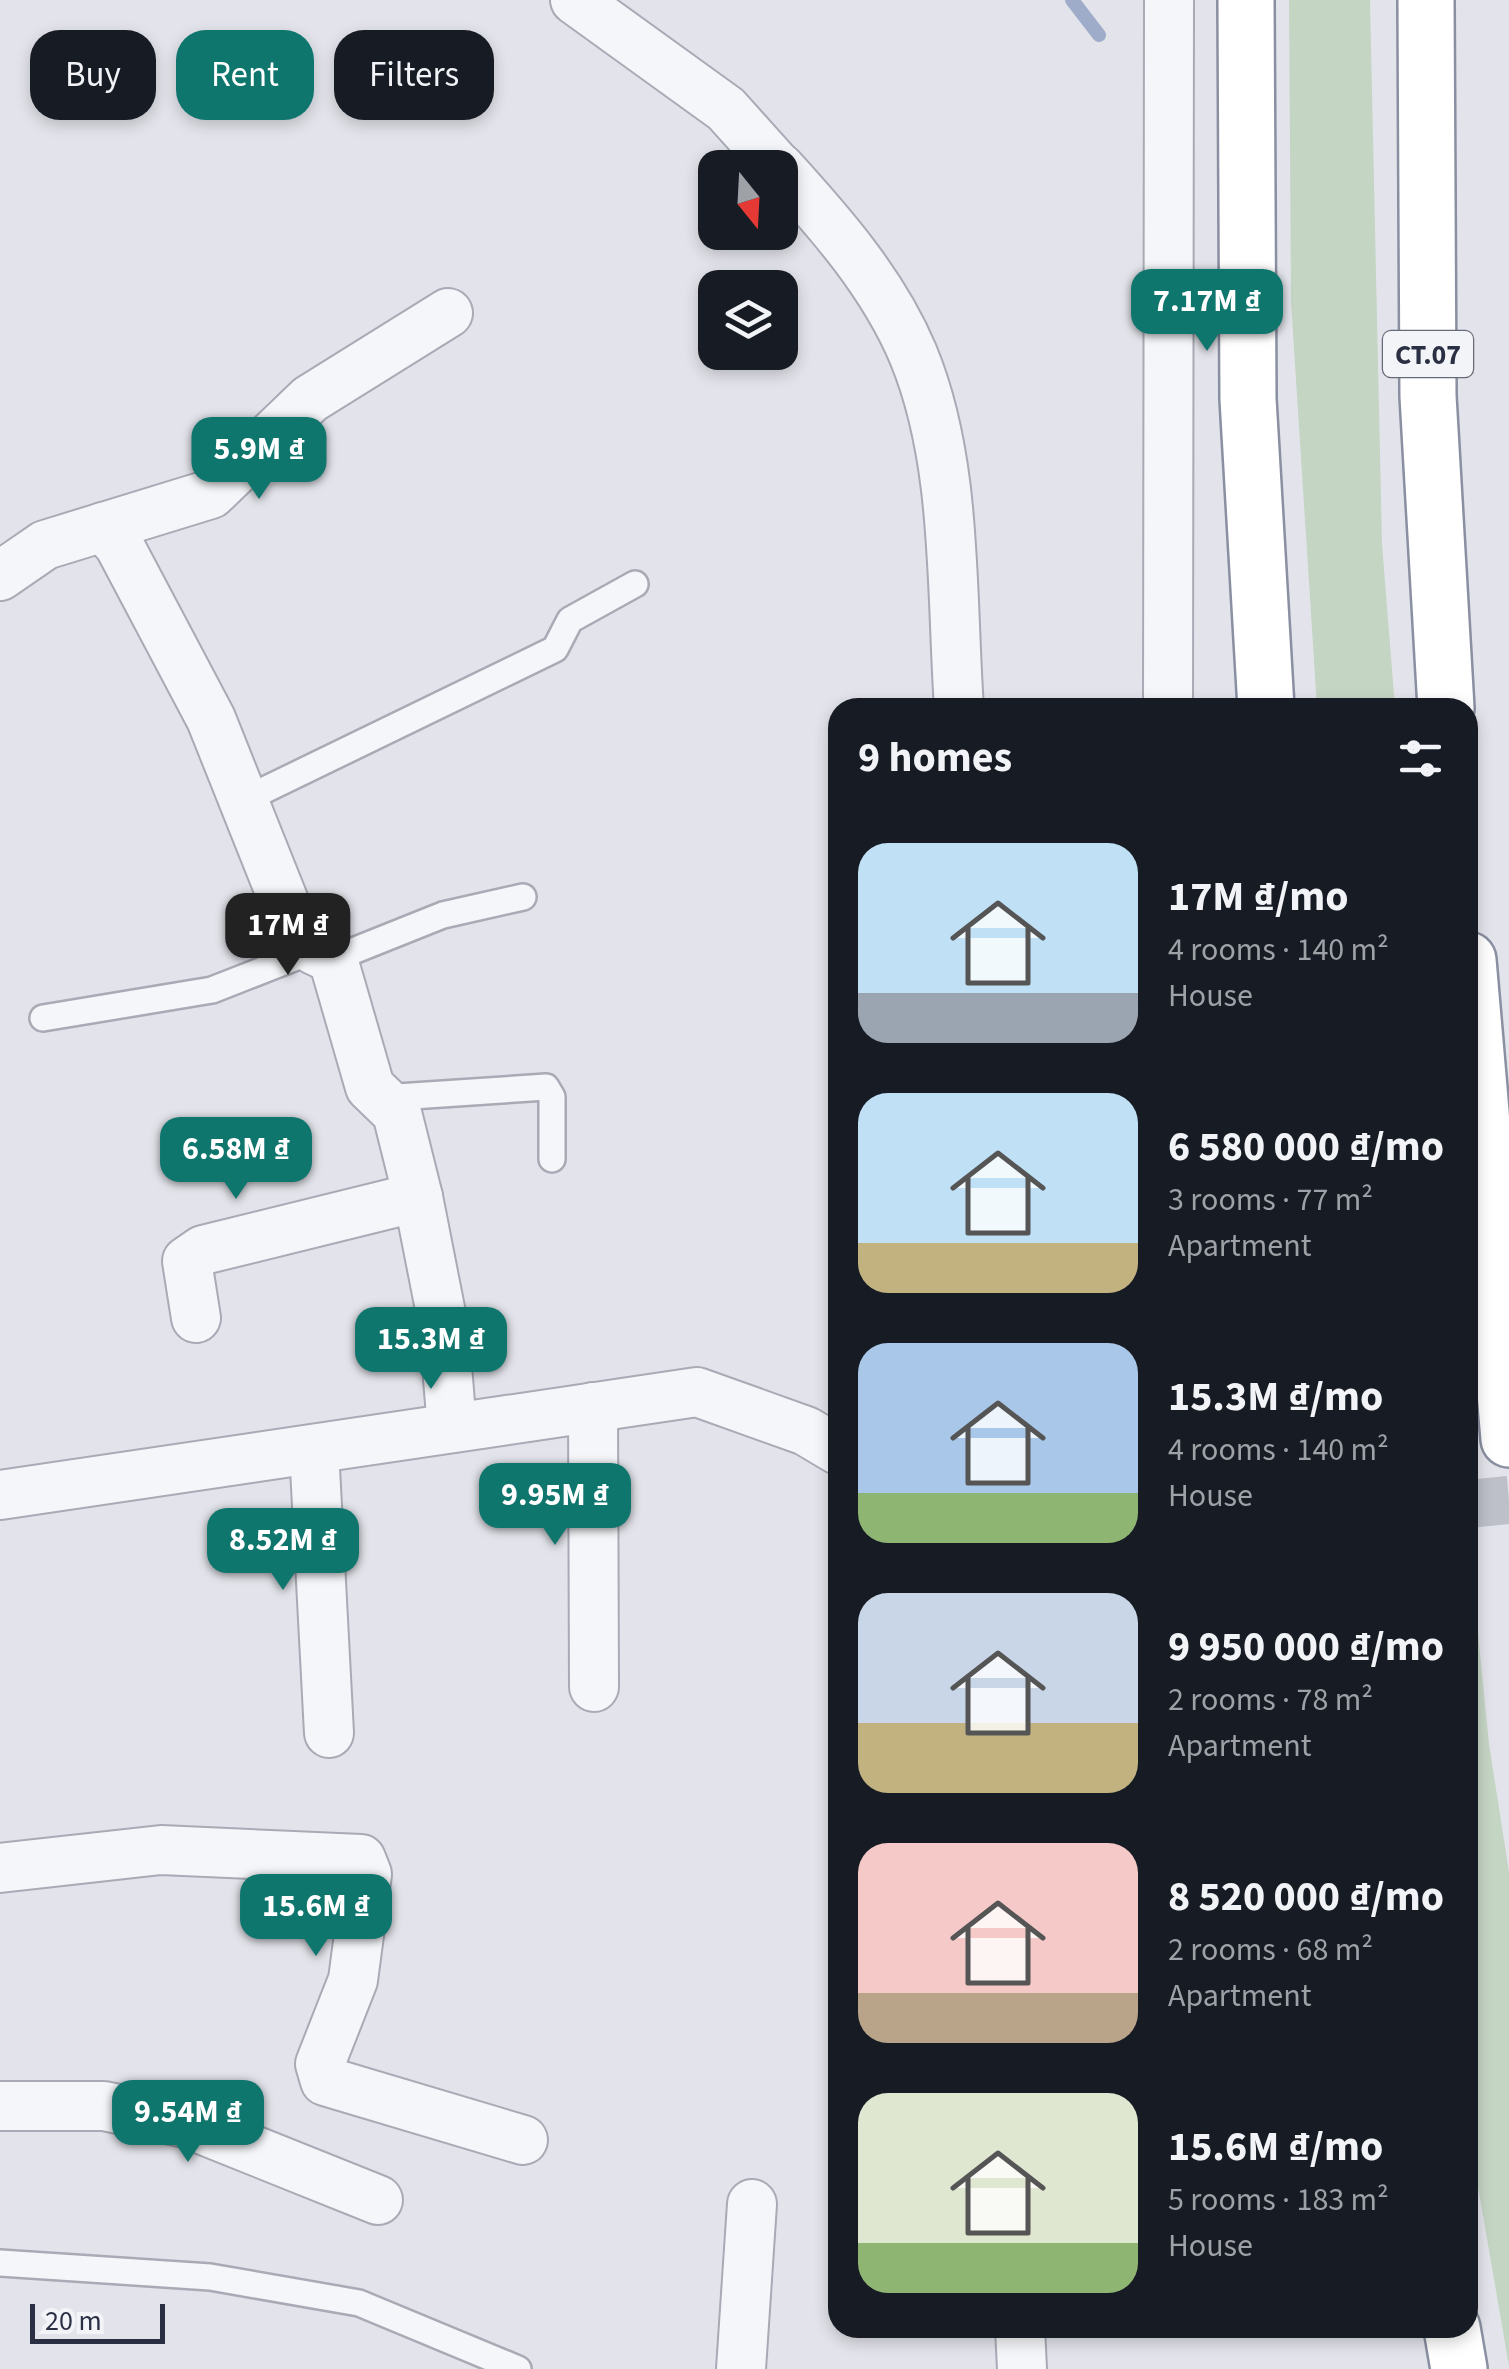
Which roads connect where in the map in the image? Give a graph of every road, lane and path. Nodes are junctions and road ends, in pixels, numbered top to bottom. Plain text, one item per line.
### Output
1 (576, 0) edge
2 (1169, 0) edge
3 (1246, 0) edge
4 (1426, 0) edge
5 (764, 150) edge
6 (798, 190) edge
7 (448, 313) dead end
8 (103, 527) junction
9 (0, 576) edge
10 (635, 584) dead end
11 (957, 698) edge
12 (1168, 698) edge
13 (1265, 698) edge
14 (1445, 698) edge
15 (244, 800) junction
16 (523, 897) dead end
17 (324, 954) junction
18 (43, 1018) dead end
19 (1478, 1077) edge
20 (382, 1098) junction
21 (552, 1159) dead end
22 (418, 1197) junction
23 (196, 1318) dead end
24 (593, 1407) junction
25 (452, 1428) junction
26 (1509, 1439) edge
27 (828, 1444) edge
28 (314, 1449) junction
29 (0, 1495) edge
30 (594, 1688) dead end
31 (329, 1733) dead end
32 (0, 1868) edge
33 (0, 2106) edge
34 (523, 2140) dead end
35 (378, 2200) dead end
36 (752, 2204) dead end
37 (0, 2263) edge
38 (1020, 2338) edge
39 (1454, 2338) edge
40 (518, 2369) edge
41 (741, 2369) edge
42 (1022, 2369) edge
43 (1459, 2369) edge

1 - 5 street
2 - 12 street
3 - 13 highway
4 - 14 highway, CT.07
6 - 11 street
7 - 8 street
8 - 9 street
8 - 15 street
10 - 15 lane
15 - 17 street
16 - 17 lane
17 - 18 lane
17 - 20 street
19 - 26 highway
20 - 21 lane
20 - 22 street
22 - 23 street
22 - 25 street
24 - 25 street
24 - 27 street
24 - 30 street
25 - 28 street
28 - 29 street
28 - 31 street
32 - 34 street
33 - 35 street
36 - 41 street
37 - 40 lane
38 - 42 street
39 - 43 highway

